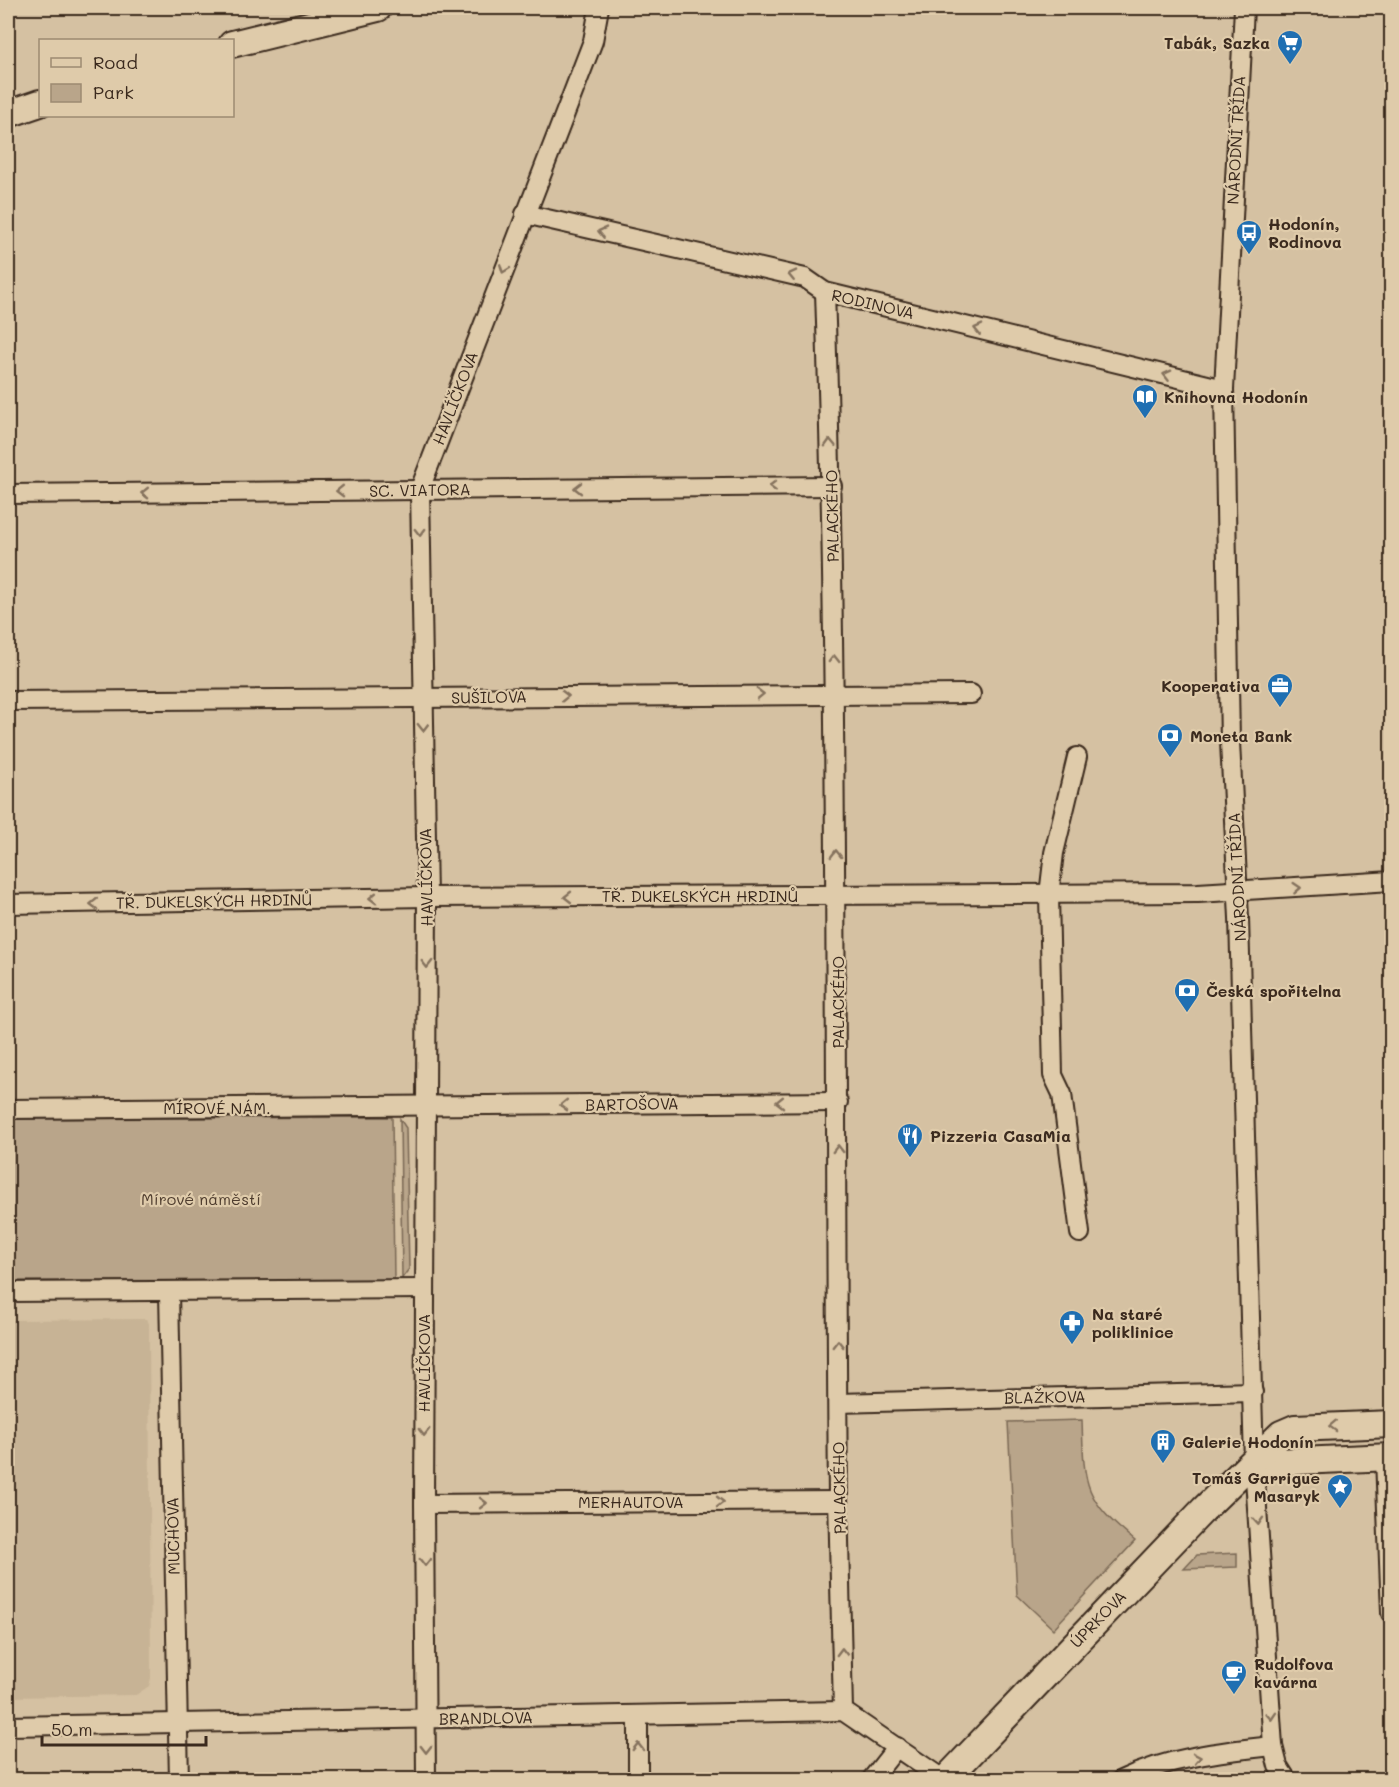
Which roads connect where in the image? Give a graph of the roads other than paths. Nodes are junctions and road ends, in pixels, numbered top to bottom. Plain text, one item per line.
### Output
1 (378, 8) edge
2 (599, 8) edge
3 (1244, 8) edge
4 (234, 44) edge
5 (39, 103) edge
6 (8, 114) edge
7 (525, 214) junction
8 (825, 292) junction
9 (1224, 389) junction
10 (832, 486) junction
11 (420, 489) junction
12 (8, 494) edge
13 (834, 693) junction
14 (971, 694) dead end
15 (422, 697) junction
16 (8, 701) edge
17 (1077, 757) dead end
18 (1392, 881) edge
19 (1238, 892) junction
20 (1049, 895) junction
21 (837, 896) junction
22 (427, 897) junction
23 (8, 904) edge
24 (838, 1102) junction
25 (426, 1107) junction
26 (8, 1109) edge
27 (1080, 1233) dead end
28 (424, 1289) junction
29 (8, 1292) edge
30 (169, 1292) junction
31 (1253, 1392) junction
32 (838, 1403) junction
33 (1392, 1424) edge
34 (1388, 1458) edge
35 (1254, 1463) junction
36 (838, 1501) junction
37 (424, 1504) junction
38 (1391, 1613) edge
39 (843, 1711) junction
40 (638, 1715) junction
41 (425, 1719) junction
42 (178, 1723) junction
43 (8, 1726) edge
44 (1273, 1746) junction
45 (897, 1747) junction
46 (179, 1779) edge
47 (426, 1779) edge
48 (638, 1779) edge
49 (871, 1779) edge
50 (944, 1779) edge
51 (1121, 1779) edge
52 (1287, 1779) edge

1 - 4 main road
2 - 7 street, HAVLÍČKOVA
3 - 9 street, NÁRODNÍ TŘÍDA
5 - 6 main road
8 -> 7 street, RODINOVA
7 -> 11 street, HAVLÍČKOVA
9 -> 8 street, RODINOVA
10 -> 8 street, PALACKÉHO
9 - 19 street, NÁRODNÍ TŘÍDA
10 -> 11 street, SC. VIATORA
13 -> 10 street, PALACKÉHO
11 -> 12 street, SC. VIATORA
11 -> 15 street, HAVLÍČKOVA
13 - 14 street, SUŠILOVA
15 -> 13 street, SUŠILOVA
21 -> 13 street, PALACKÉHO
15 - 16 street, SUŠILOVA
15 -> 22 street, HAVLÍČKOVA
17 - 20 street
19 -> 18 street, TŘ. DUKELSKÝCH HRDINŮ
19 - 20 street, TŘ. DUKELSKÝCH HRDINŮ
19 - 31 street, NÁRODNÍ TŘÍDA
20 - 21 street, TŘ. DUKELSKÝCH HRDINŮ
20 - 27 street
21 -> 22 street, TŘ. DUKELSKÝCH HRDINŮ
21 - 24 street, PALACKÉHO
22 -> 23 street, TŘ. DUKELSKÝCH HRDINŮ
22 -> 25 street, HAVLÍČKOVA
24 -> 25 street, BARTOŠOVA
32 -> 24 street, PALACKÉHO
25 - 26 street, MÍROVÉ NÁM.
25 - 28 street, HAVLÍČKOVA
28 - 30 street
28 -> 37 street, HAVLÍČKOVA
29 - 30 street
30 - 42 street, MUCHOVA
31 - 32 street, BLAŽKOVA
31 - 35 street, NÁRODNÍ TŘÍDA
32 - 36 street, PALACKÉHO
33 -> 35 main road, ÚPRKOVA
34 - 35 main road
34 - 38 street
35 -> 44 street, NÁRODNÍ TŘÍDA
35 - 50 main road, ÚPRKOVA
37 -> 36 street, MERHAUTOVA
39 -> 36 street, PALACKÉHO
37 -> 41 street, HAVLÍČKOVA
39 - 40 street, BRANDLOVA
39 - 45 street
40 - 41 street, BRANDLOVA
48 -> 40 street
41 - 42 street, BRANDLOVA
41 -> 47 street, HAVLÍČKOVA
42 - 43 street, BRANDLOVA
42 - 46 street, MUCHOVA
51 -> 44 street
44 - 52 street, NÁRODNÍ TŘÍDA
45 - 49 street
45 - 50 street

